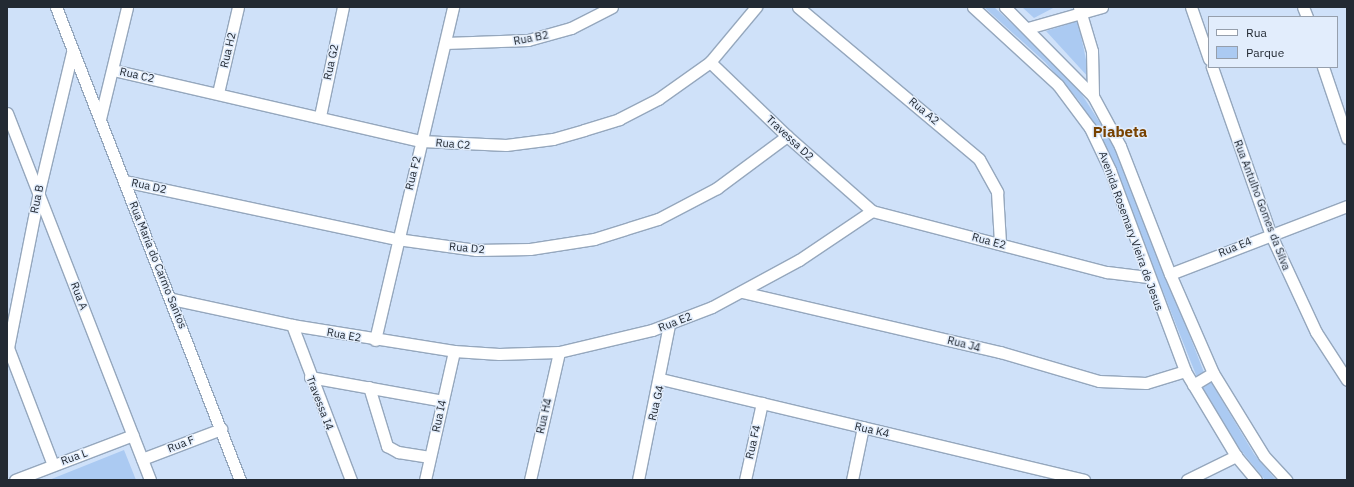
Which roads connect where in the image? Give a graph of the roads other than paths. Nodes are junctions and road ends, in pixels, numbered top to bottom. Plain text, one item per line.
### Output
1 (56, 7) edge
2 (127, 7) edge
3 (238, 7) edge
4 (343, 7) edge
5 (453, 7) edge
6 (612, 7) edge
7 (756, 7) edge
8 (798, 7) edge
9 (973, 7) edge
10 (1005, 7) edge
11 (1102, 7) edge
12 (1191, 7) edge
13 (1080, 10) edge
14 (1028, 28) junction
15 (445, 43) junction
16 (72, 52) junction
17 (1208, 56) edge
18 (710, 62) junction
19 (1212, 68) edge
20 (1323, 68) edge
21 (113, 70) junction
22 (218, 93) junction
23 (1093, 96) junction
24 (7, 113) edge
25 (320, 116) junction
26 (100, 119) junction
27 (787, 136) junction
28 (1347, 138) edge
29 (421, 141) junction
30 (124, 181) junction
31 (39, 191) junction
32 (1347, 206) edge
33 (872, 211) junction
34 (1270, 233) junction
35 (397, 239) junction
36 (1000, 244) junction
37 (1170, 274) junction
38 (1148, 277) junction
39 (742, 292) junction
40 (172, 299) junction
41 (292, 325) junction
42 (669, 325) junction
43 (375, 340) junction
44 (8, 346) edge
45 (454, 351) junction
46 (559, 352) junction
47 (1185, 371) junction
48 (1213, 373) junction
49 (310, 377) junction
50 (661, 379) junction
51 (1347, 380) edge
52 (1193, 384) junction
53 (369, 388) junction
54 (443, 401) junction
55 (762, 403) junction
56 (863, 427) junction
57 (221, 430) junction
58 (133, 435) junction
59 (1236, 456) junction
60 (430, 457) junction
61 (142, 459) junction
62 (53, 465) junction
63 (1068, 478) edge
64 (15, 480) edge
65 (150, 480) edge
66 (240, 480) edge
67 (351, 480) edge
68 (425, 480) edge
69 (530, 480) edge
70 (638, 480) edge
71 (745, 480) edge
72 (852, 480) edge
73 (1084, 480) edge
74 (1186, 480) edge
75 (1256, 480) edge
76 (1286, 480) edge

1 - 16 street, Rua Maria do Carmo Santos
2 - 21 street
3 - 22 street, Rua H2
4 - 25 street, Rua G2
5 - 15 street, Rua F2
6 - 15 street, Rua B2
7 - 18 street, Rua C2
8 - 36 street, Rua A2
9 - 38 street, Avenida Rosemary Vieira de Jesus
10 - 14 street, Avenida Rosemary Vieira de Jesus
11 - 13 street
12 - 17 street
13 - 14 street
13 - 23 street, Avenida Rosemary Vieira de Jesus
14 - 23 street, Avenida Rosemary Vieira de Jesus
15 - 29 street, Rua F2
16 - 26 street, Rua Maria do Carmo Santos
16 - 31 street, Rua B
18 - 27 street, Travessa D2
18 - 29 street, Rua C2
19 - 34 street, Rua Antulho Gomes da Silva
20 - 28 street
21 - 22 street, Rua C2
21 - 26 street
22 - 25 street, Rua C2
23 - 37 street, Avenida Rosemary Vieira de Jesus
24 - 31 street, Rua A
25 - 29 street, Rua C2
26 - 30 street, Rua Maria do Carmo Santos
27 - 33 street, Travessa D2
27 - 35 street, Rua D2
29 - 35 street, Rua F2
30 - 35 street, Rua D2
30 - 40 street, Rua Maria do Carmo Santos
31 - 44 street, Rua B
31 - 58 street, Rua A
32 - 34 street, Rua E4
33 - 36 street, Rua E2
33 - 39 street, Rua E2
34 - 37 street, Rua E4
34 - 51 street, Rua Antulho Gomes da Silva
35 - 43 street, Rua F2
36 - 38 street, Rua E2
37 - 48 street, Avenida Rosemary Vieira de Jesus
38 - 47 street, Avenida Rosemary Vieira de Jesus
39 - 42 street, Rua E2
39 - 47 street, Rua J4
40 - 41 street, Rua E2
40 - 57 street, Rua Maria do Carmo Santos
41 - 43 street, Rua E2
41 - 49 street, Travessa I4
42 - 46 street, Rua E2
42 - 50 street, Rua G4
43 - 45 street, Rua E2
44 - 62 street, Rua B
45 - 46 street, Rua E2
45 - 54 street, Rua I4
46 - 69 street, Rua H4
47 - 52 street, Avenida Rosemary Vieira de Jesus
48 - 52 street
48 - 76 street, Avenida Rosemary Vieira de Jesus
49 - 53 street
49 - 67 street, Travessa I4
50 - 55 street, Rua K4
50 - 70 street, Rua G4
52 - 59 street, Avenida Rosemary Vieira de Jesus
53 - 54 street
53 - 60 street
54 - 60 street, Rua I4
55 - 56 street, Rua K4
55 - 71 street, Rua F4
56 - 63 street, Rua K4
56 - 72 street
57 - 61 street, Rua F
57 - 66 street, Rua Maria do Carmo Santos
58 - 61 street, Rua A
58 - 62 street, Rua L
59 - 74 street
59 - 75 street, Avenida Rosemary Vieira de Jesus
60 - 68 street, Rua I4
61 - 65 street, Rua A
62 - 64 street, Rua L
63 - 73 street, Rua K4

